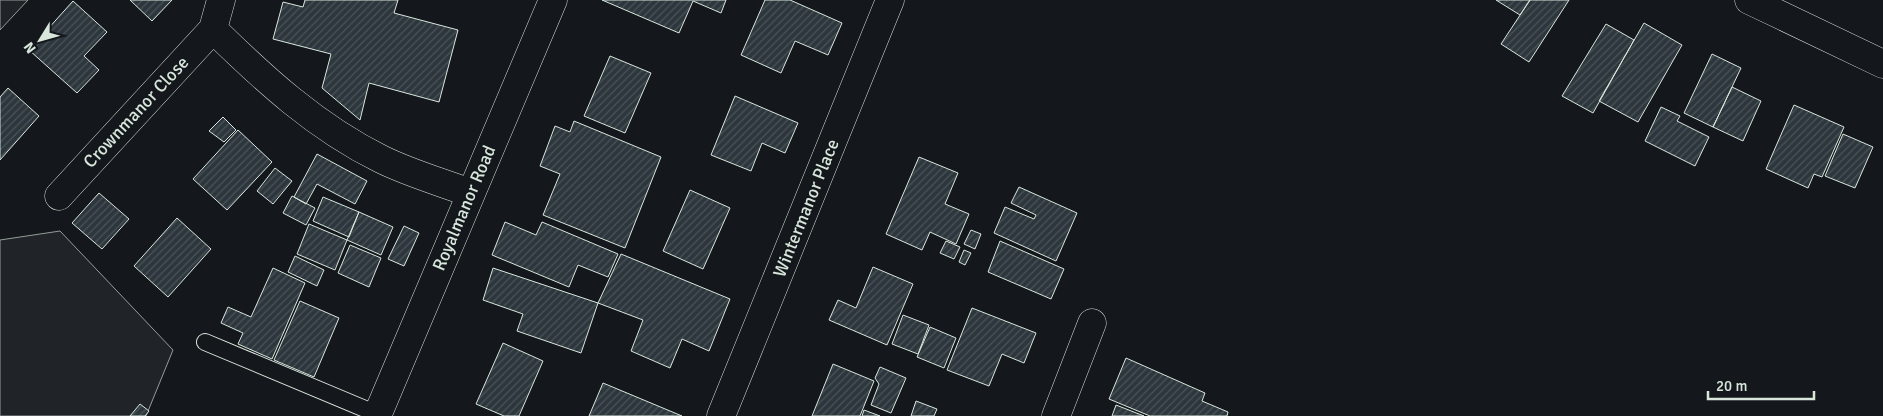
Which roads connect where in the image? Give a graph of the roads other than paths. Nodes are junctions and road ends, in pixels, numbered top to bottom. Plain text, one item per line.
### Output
1 (221, 0) edge
2 (553, 0) edge
3 (890, 0) edge
4 (1749, 0) edge
5 (213, 29) junction
6 (1883, 64) edge
7 (470, 194) junction
8 (59, 196) dead end
9 (1092, 323) dead end
10 (205, 342) dead end
11 (377, 415) edge
12 (721, 416) edge
13 (1056, 416) edge

1 - 5 street, Crownmanor Close
2 - 7 street, Royalmanor Road
3 - 12 street, Wintermanor Place
4 - 6 street
5 - 7 street
5 - 8 street, Crownmanor Close
7 - 11 street, Royalmanor Road
9 - 13 street
10 - 11 lane

